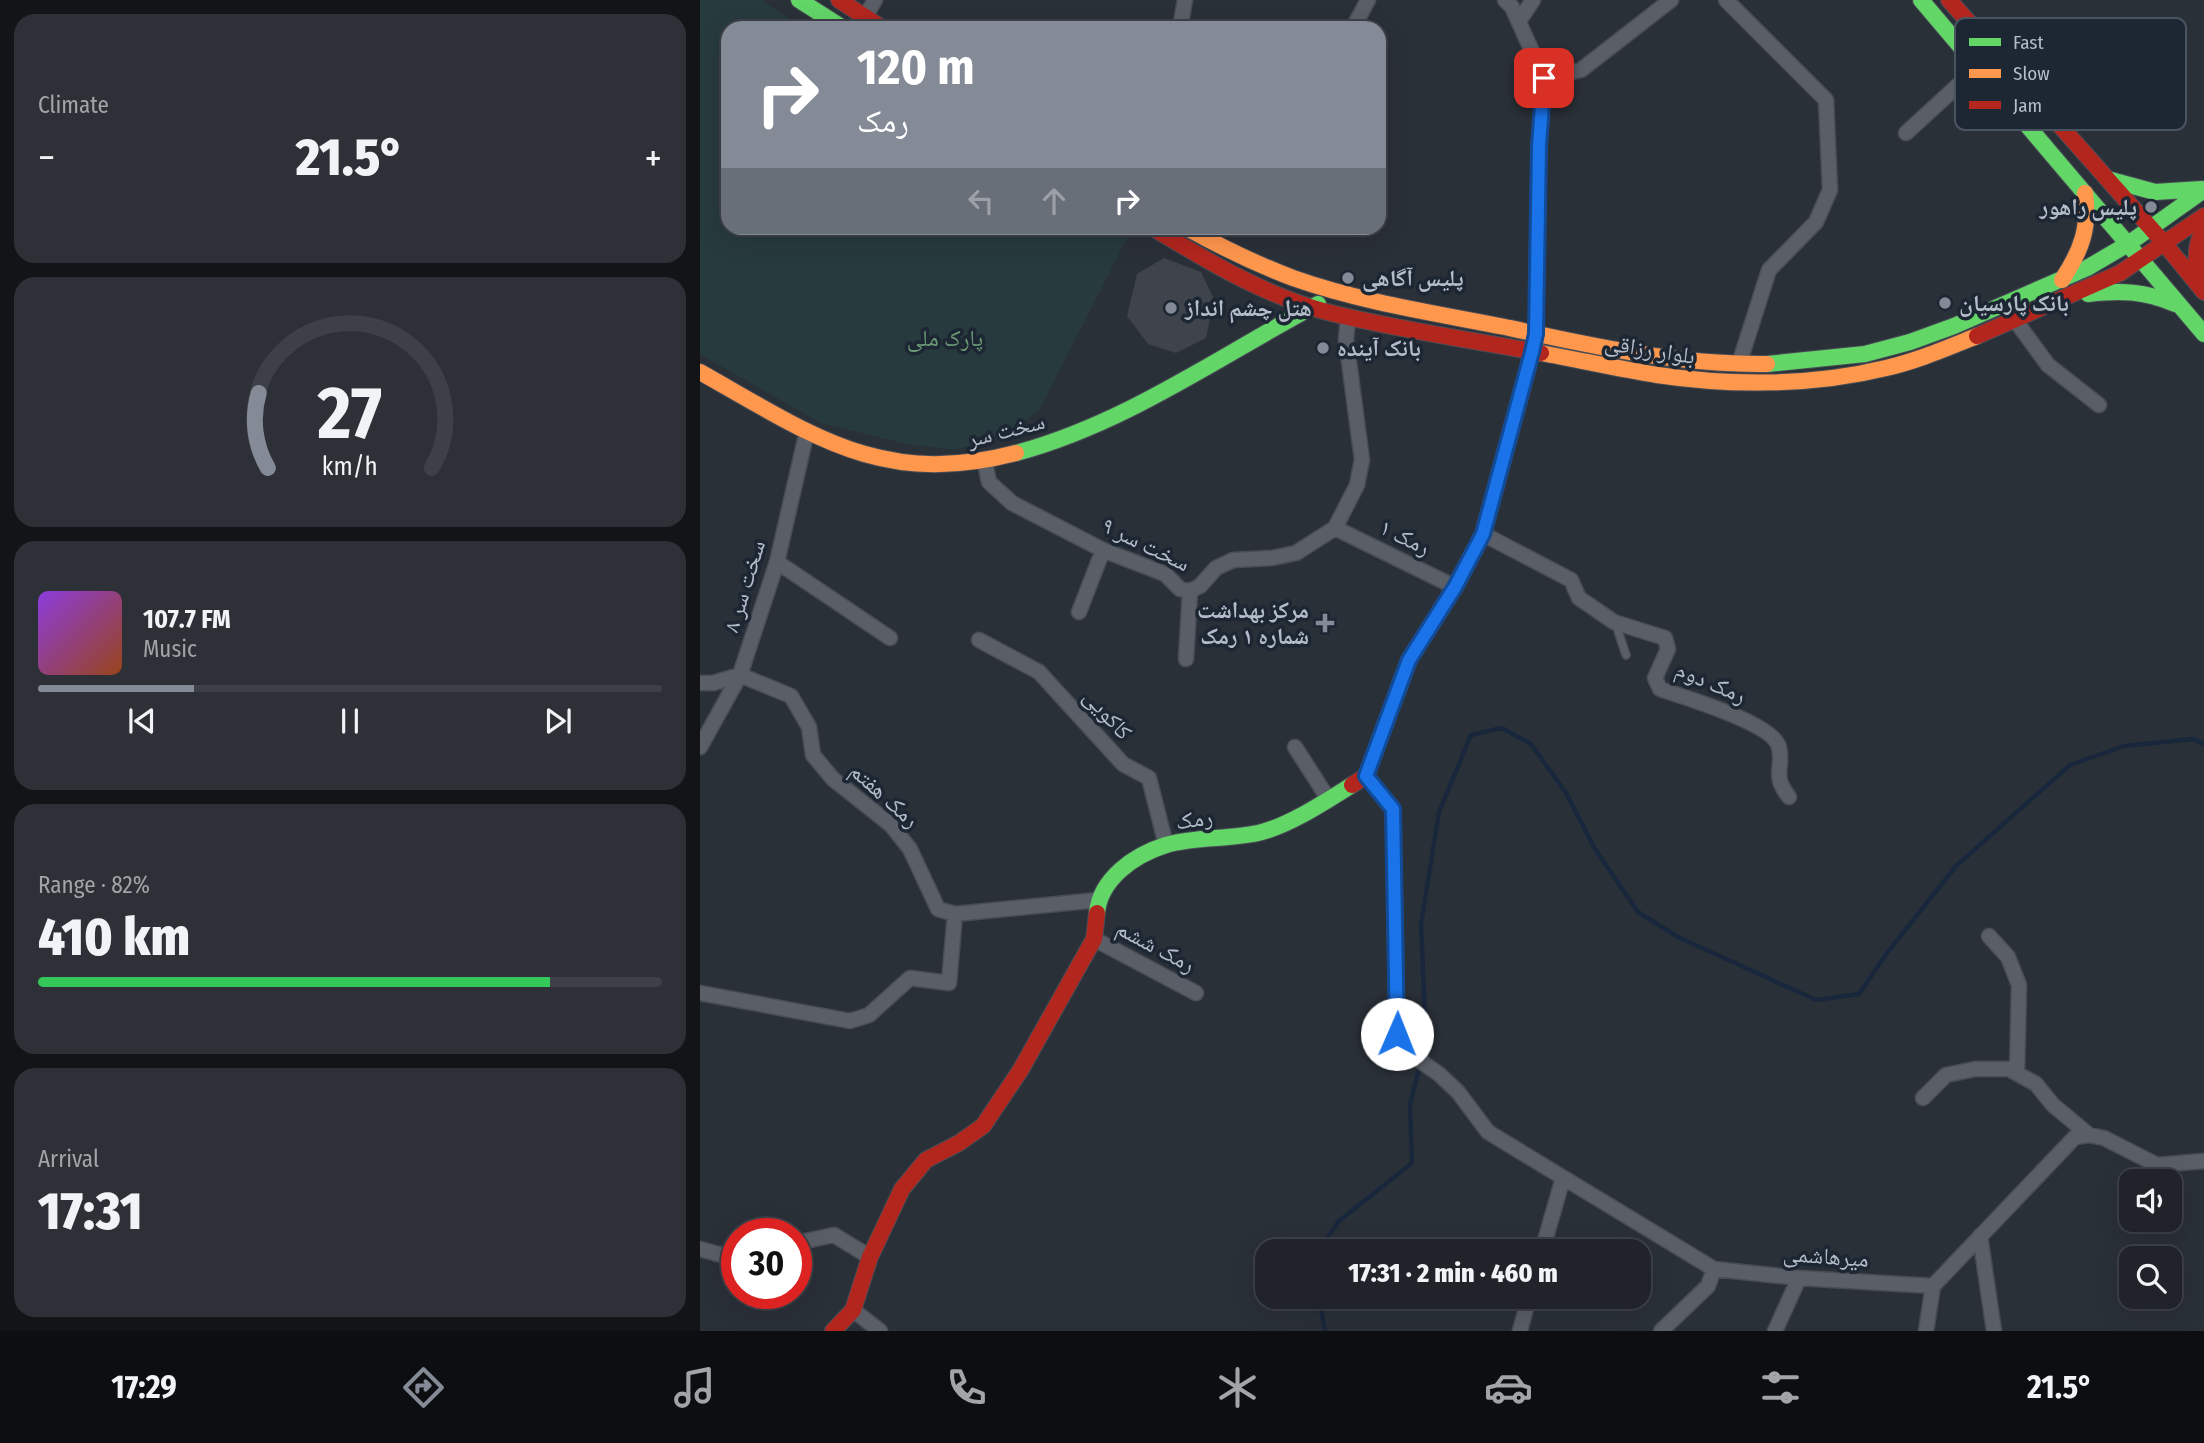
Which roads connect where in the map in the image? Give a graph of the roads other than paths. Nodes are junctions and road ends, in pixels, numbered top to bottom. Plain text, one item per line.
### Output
1 (799, 0) edge
2 (839, 0) edge
3 (875, 0) edge
4 (1185, 0) edge
5 (1368, 0) edge
6 (1504, 0) edge
7 (1533, 0) edge
8 (1671, 0) edge
9 (1726, 0) edge
10 (1921, 0) edge
11 (1949, 0) edge
12 (865, 17) junction
13 (1964, 18) edge
14 (832, 21) edge
15 (871, 21) edge
16 (1181, 21) edge
17 (1357, 21) edge
18 (1519, 21) junction
19 (1955, 40) edge
20 (1544, 78) junction
21 (1955, 83) edge
22 (2031, 130) edge
23 (2062, 130) edge
24 (1906, 133) dead end
25 (2105, 178) junction
26 (2204, 189) edge
27 (2085, 193) junction
28 (2204, 216) edge
29 (2150, 228) junction
30 (2204, 229) edge
31 (1164, 235) edge
32 (1199, 235) edge
33 (2127, 243) junction
34 (2164, 243) junction
35 (2141, 260) junction
36 (2060, 281) junction
37 (1316, 288) junction
38 (2204, 292) edge
39 (1353, 297) junction
40 (2068, 297) junction
41 (1312, 307) junction
42 (2183, 308) junction
43 (1348, 317) junction
44 (2015, 320) junction
45 (1536, 334) junction
46 (2204, 334) edge
47 (1532, 352) junction
48 (1739, 364) junction
49 (700, 372) edge
50 (2099, 405) dead end
51 (807, 431) junction
52 (985, 463) junction
53 (1335, 528) junction
54 (1483, 534) junction
55 (1103, 550) junction
56 (777, 562) junction
57 (1455, 587) junction
58 (1190, 591) junction
59 (1079, 612) dead end
60 (1614, 622) junction
61 (890, 638) dead end
62 (979, 640) dead end
63 (1626, 655) dead end
64 (1185, 659) dead end
65 (740, 675) junction
66 (700, 683) edge
67 (700, 747) edge
68 (1296, 747) dead end
69 (1366, 776) junction
70 (1788, 797) dead end
71 (1329, 800) junction
72 (1166, 845) junction
73 (1098, 900) junction
74 (955, 914) junction
75 (1989, 936) dead end
76 (1094, 939) junction
77 (700, 993) edge
78 (1196, 993) dead end
79 (2017, 1073) junction
80 (1923, 1098) dead end
81 (2089, 1135) junction
82 (2204, 1161) edge
83 (1563, 1178) junction
84 (1980, 1236) junction
85 (812, 1239) edge
86 (1545, 1239) edge
87 (700, 1249) edge
88 (721, 1255) edge
89 (870, 1257) junction
90 (1714, 1269) junction
91 (1799, 1278) junction
92 (1933, 1286) junction
93 (1526, 1309) edge
94 (853, 1310) junction
95 (833, 1331) edge
96 (880, 1331) edge
97 (1520, 1331) edge
98 (1661, 1331) edge
99 (1775, 1331) edge
100 (1926, 1331) edge
101 (1994, 1331) edge

1 - 14 main road
2 - 12 main road
3 - 12 street
4 - 16 street
5 - 17 street
6 - 18 street
7 - 18 street
8 - 20 street
9 - 48 street
10 - 19 main road
11 - 13 main road
12 - 15 main road
18 - 20 street
20 - 45 street
21 - 24 street
22 - 27 main road
23 - 25 main road
25 - 26 main road
25 - 29 main road
26 - 29 main road, بلوار رزاقی
27 - 33 main road
27 - 36 main road
28 - 34 main road, بلوار رزاقی
29 - 33 main road, بلوار رزاقی
29 - 34 main road
30 - 38 main road
31 - 41 main road, بلوار رزاقی
32 - 37 main road, بلوار رزاقی
33 - 35 main road
33 - 36 main road, بلوار رزاقی
34 - 35 main road, بلوار رزاقی
34 - 38 main road
35 - 40 main road, بلوار رزاقی
35 - 42 main road
36 - 48 main road, بلوار رزاقی
37 - 39 main road, بلوار رزاقی
37 - 41 main road
39 - 43 main road
39 - 45 main road, بلوار رزاقی
40 - 42 main road
40 - 44 main road, بلوار رزاقی
41 - 43 main road, بلوار رزاقی
41 - 52 main road, سخت سر
42 - 46 main road
43 - 47 main road, بلوار رزاقی
43 - 53 street
44 - 47 main road, بلوار رزاقی
44 - 50 street
45 - 47 main road
45 - 48 main road, بلوار رزاقی
47 - 54 main road
49 - 51 main road, سخت سر
51 - 52 main road, سخت سر
51 - 56 street, سخت سر ۸
52 - 55 street, سخت سر ۹
53 - 57 street, رمک ۱
53 - 58 street, سخت سر ۹
54 - 57 main road
54 - 60 street, رمک دوم
55 - 58 street, سخت سر ۹
55 - 59 street
56 - 61 street
56 - 65 street, سخت سر ۸
57 - 69 main road
58 - 64 street
60 - 63 lane
60 - 70 street, رمک دوم
62 - 72 street, کاکویی
65 - 66 street
65 - 67 street, سخت سر ۸
65 - 74 street, رمک هفتم
68 - 71 street
69 - 71 main road, رمک
69 - 83 street, میرهاشمی
71 - 72 main road, رمک
72 - 73 main road, رمک
73 - 74 street
73 - 76 main road, رمک
74 - 77 street
75 - 79 street
76 - 78 street, رمک ششم
76 - 89 main road, رمک
79 - 80 street
79 - 81 street
81 - 82 street
81 - 84 street
83 - 86 street
83 - 90 street, میرهاشمی
84 - 92 street
84 - 101 street
85 - 89 street
87 - 88 street
89 - 94 main road, رمک
90 - 91 street, میرهاشمی
90 - 98 street
91 - 92 street, میرهاشمی
91 - 99 street
92 - 100 street
93 - 97 street
94 - 95 main road, رمک
94 - 96 street

